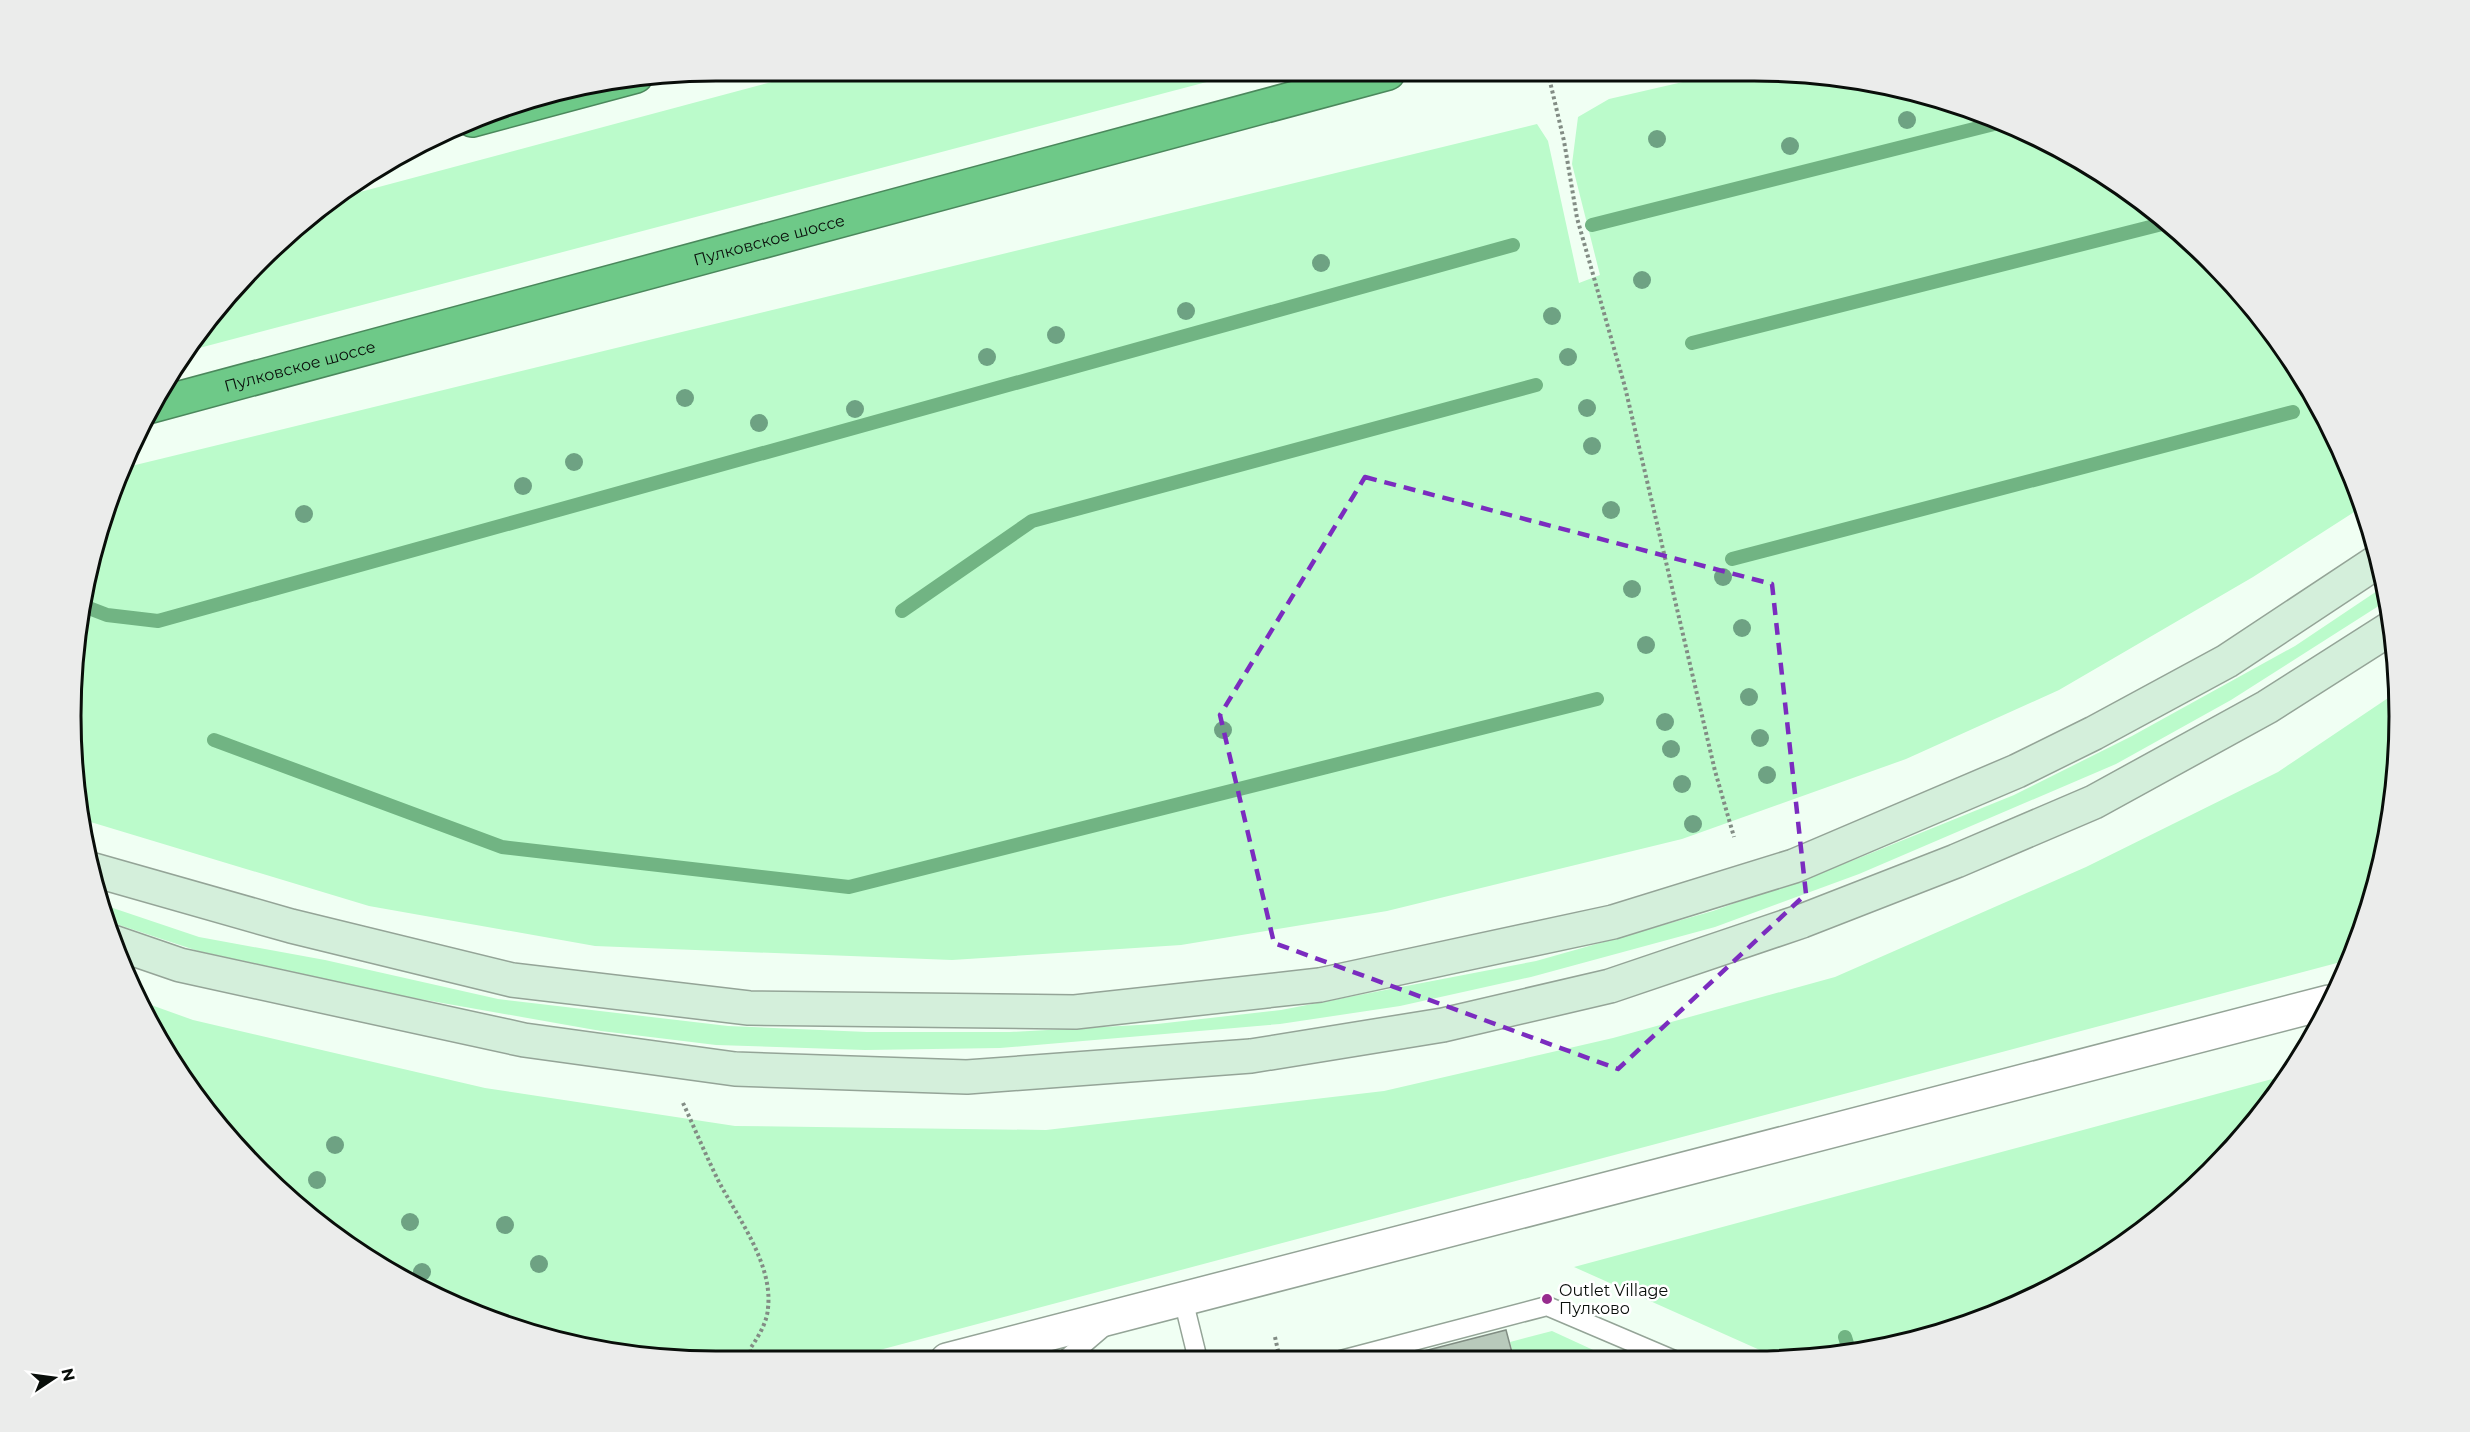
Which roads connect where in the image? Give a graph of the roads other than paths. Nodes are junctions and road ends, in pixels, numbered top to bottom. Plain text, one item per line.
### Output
1 (1358, 81) edge
2 (163, 403) edge
3 (2370, 566) edge
4 (2384, 633) edge
5 (101, 872) edge
6 (124, 946) edge
7 (2320, 1004) edge
8 (1183, 1299) junction
9 (1116, 1317) junction
10 (982, 1351) edge
11 (1076, 1351) edge
12 (1196, 1351) edge
13 (1375, 1351) edge
14 (1653, 1351) edge

1 - 2 highway, Пулковское шоссе
3 - 5 main road
4 - 6 main road
7 - 8 street
8 - 9 street
8 - 12 lane
9 - 10 street
9 - 11 lane
13 - 14 lane

